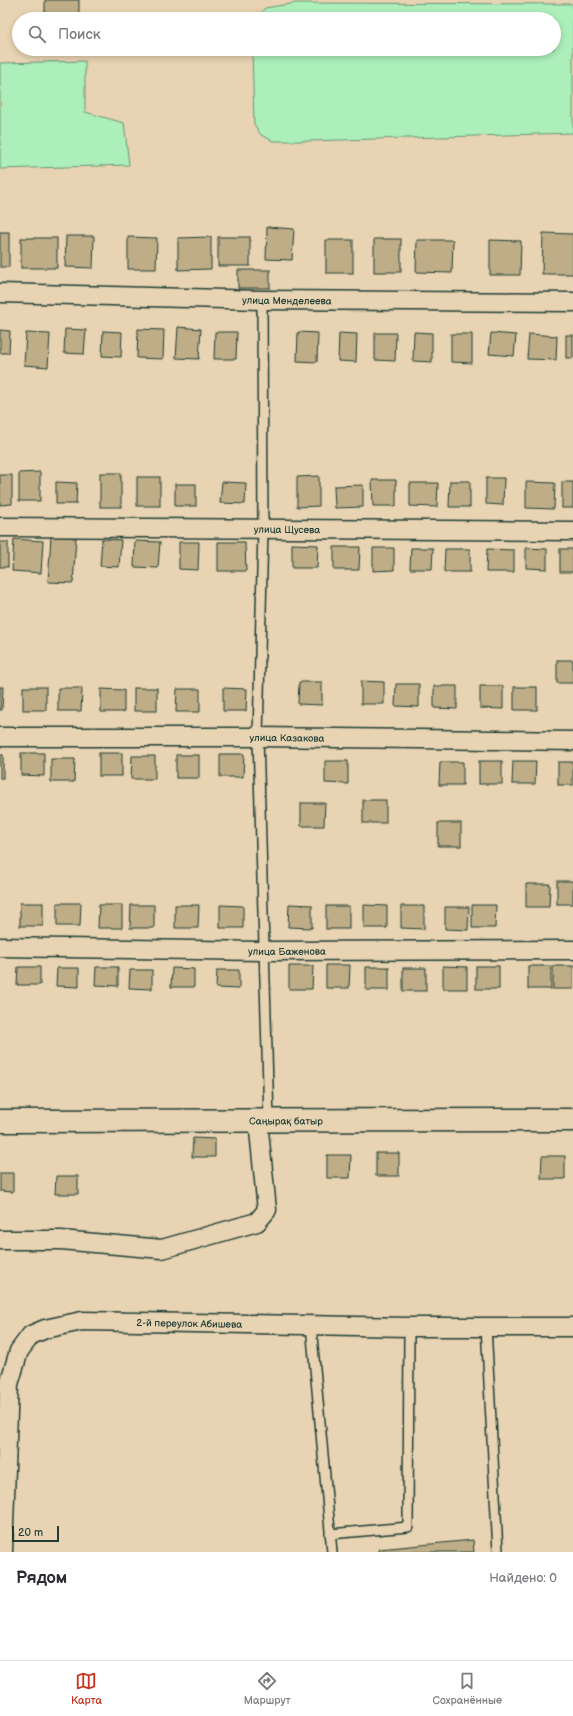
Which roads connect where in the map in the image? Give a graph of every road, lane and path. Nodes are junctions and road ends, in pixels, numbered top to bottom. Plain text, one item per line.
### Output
1 (0, 293) edge
2 (262, 300) junction
3 (573, 302) edge
4 (0, 527) edge
5 (263, 529) junction
6 (573, 531) edge
7 (0, 737) edge
8 (258, 737) junction
9 (573, 741) edge
10 (0, 947) edge
11 (573, 950) edge
12 (264, 951) junction
13 (573, 1120) edge
14 (0, 1121) edge
15 (263, 1121) junction
16 (0, 1240) edge
17 (312, 1325) junction
18 (486, 1326) junction
19 (409, 1327) junction
20 (573, 1327) edge
21 (330, 1534) junction
22 (4, 1552) edge
23 (332, 1552) edge
24 (498, 1552) edge

1 - 2 street, улица Менделеева
2 - 3 street, улица Менделеева
2 - 5 lane
4 - 5 street, улица Щусева
5 - 6 street, улица Щусева
5 - 8 lane
7 - 8 street, улица Казакова
8 - 9 street, улица Казакова
8 - 12 lane
10 - 12 street, улица Баженова
11 - 12 street, улица Баженова
12 - 15 lane
13 - 15 street, Саңырақ батыр
14 - 15 street, Саңырақ батыр
15 - 16 street
17 - 19 street, 2-й переулок Абишева
17 - 21 lane
17 - 22 street, 2-й переулок Абишева
18 - 19 street, 2-й переулок Абишева
18 - 20 street, 2-й переулок Абишева
18 - 24 lane
19 - 21 lane
21 - 23 lane

